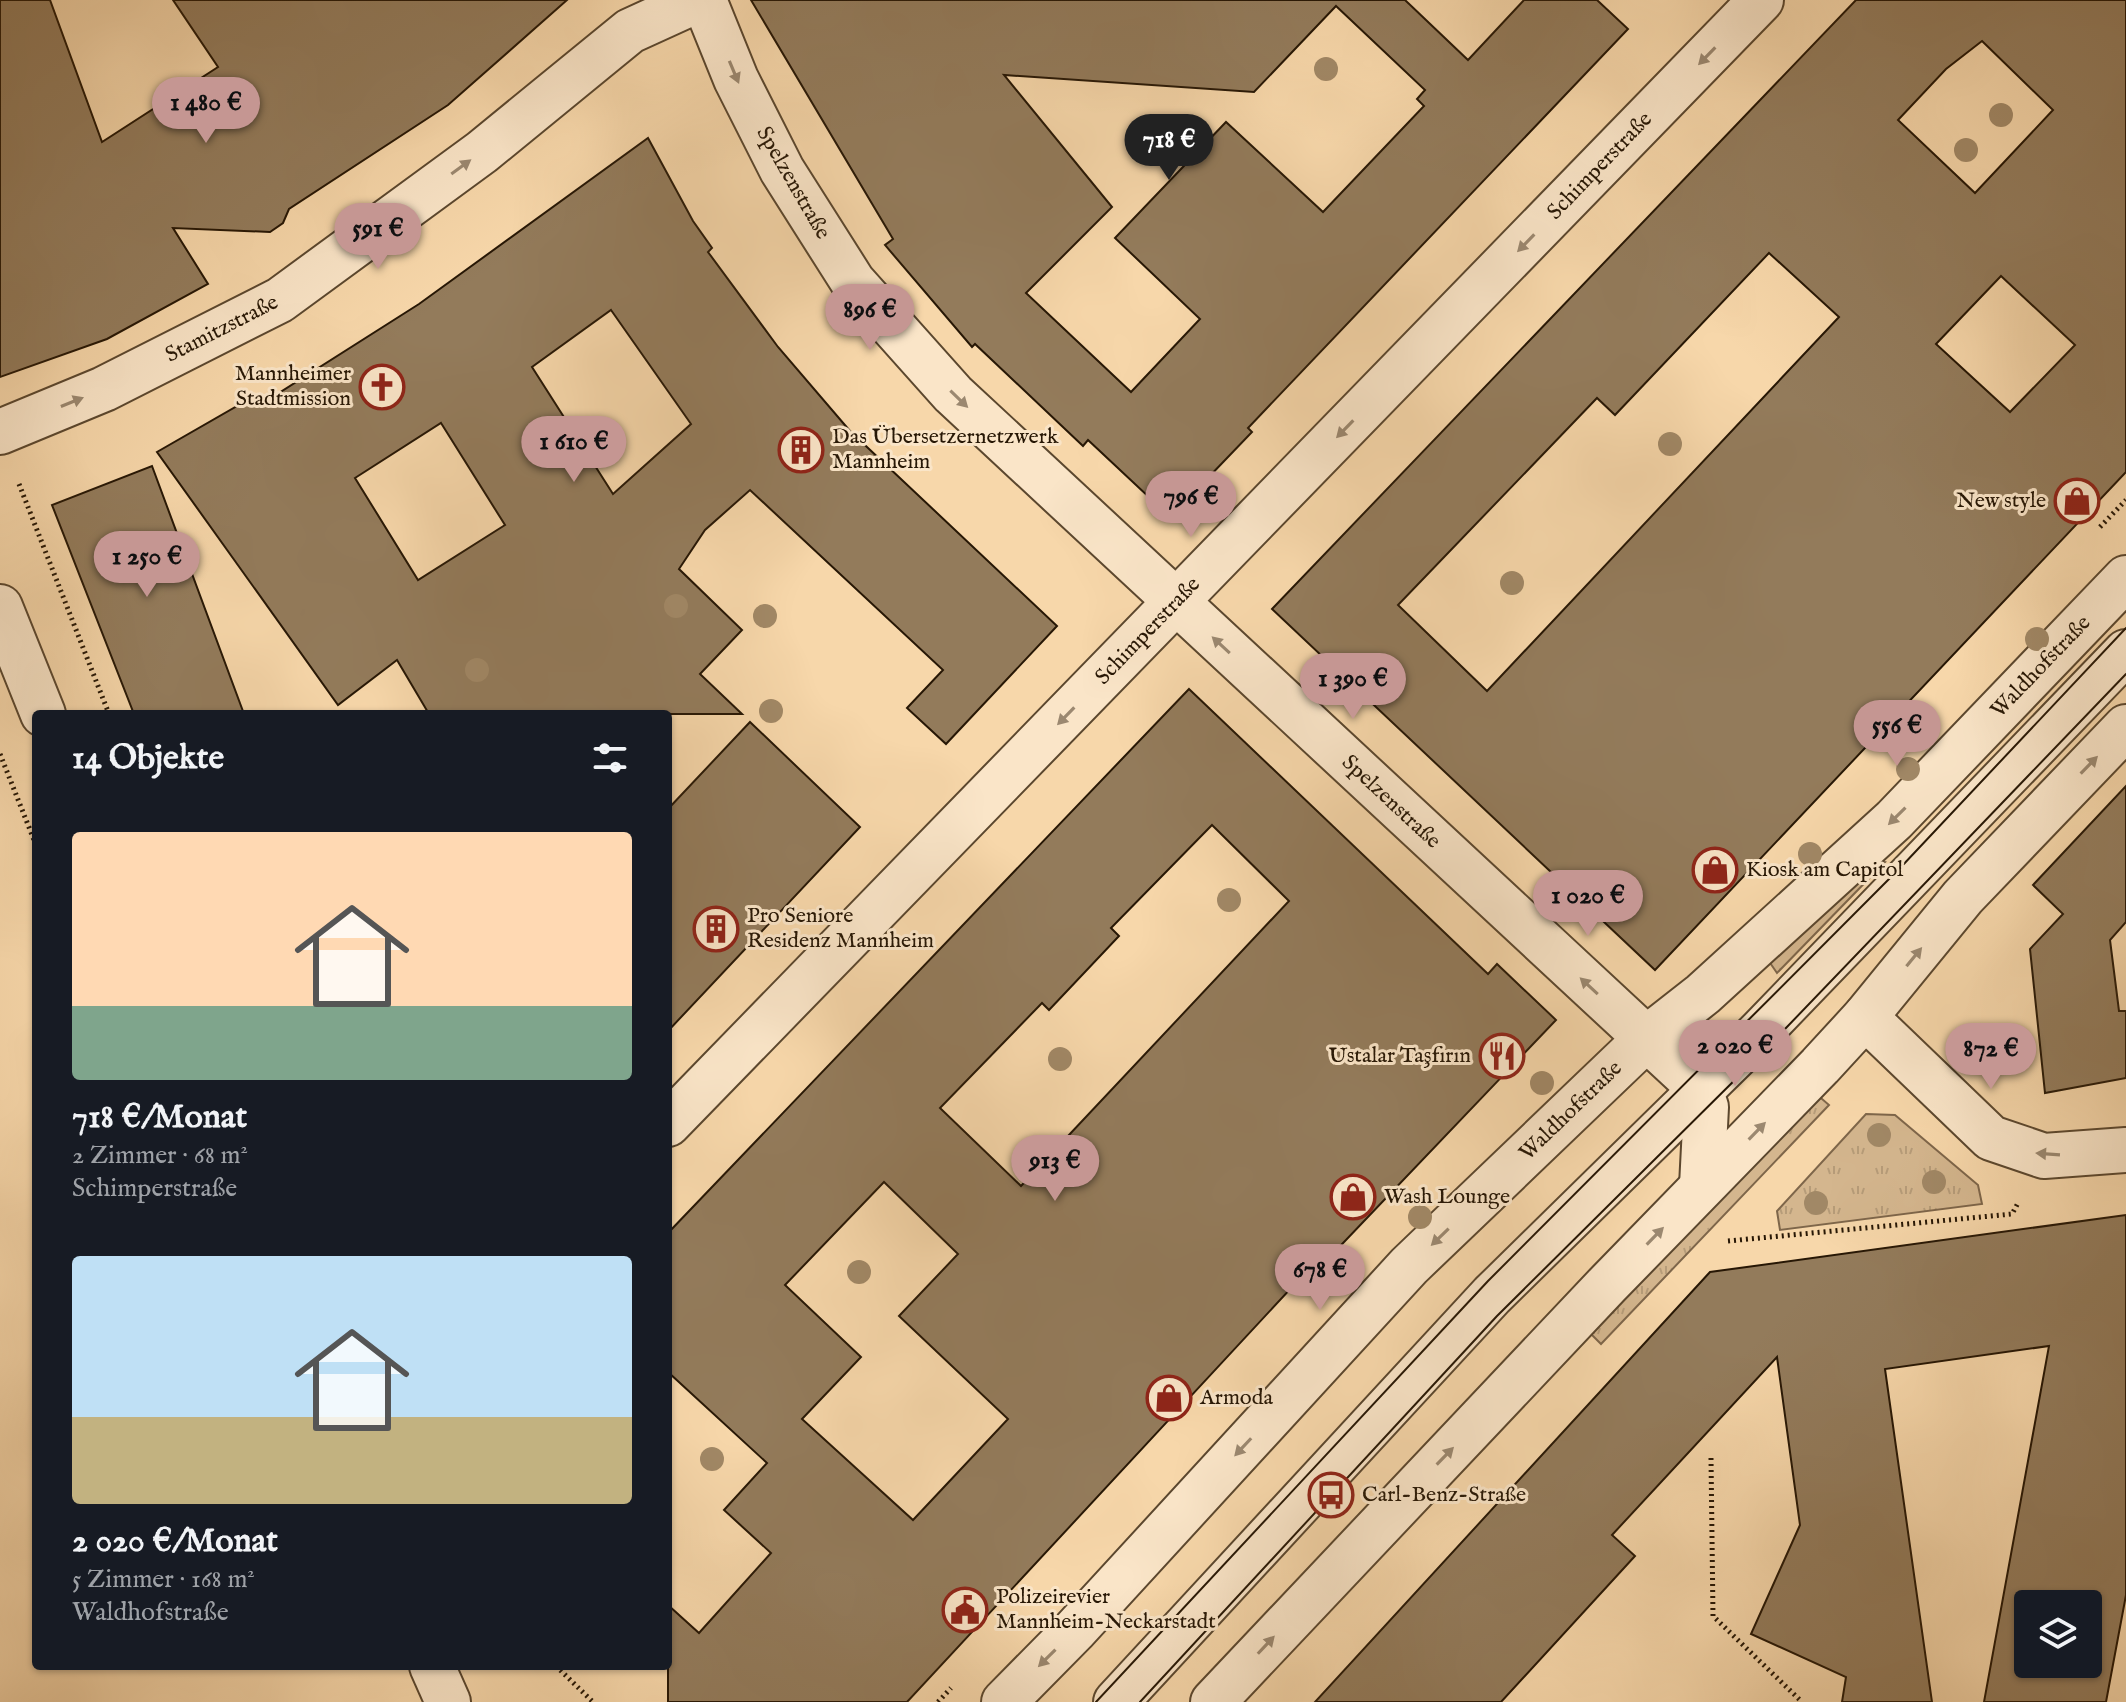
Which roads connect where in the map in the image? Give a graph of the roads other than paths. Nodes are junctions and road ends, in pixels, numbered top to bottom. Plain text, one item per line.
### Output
1 (701, 0) edge
2 (1761, 0) edge
3 (0, 432) edge
4 (2126, 578) edge
5 (1176, 603) junction
6 (0, 607) edge
7 (2126, 652) edge
8 (41, 710) edge
9 (2126, 727) edge
10 (1865, 1017) junction
11 (1647, 1038) junction
12 (1700, 1092) junction
13 (672, 1120) edge
14 (2126, 1150) edge
15 (1702, 1186) junction
16 (434, 1670) edge
17 (448, 1702) edge
18 (1004, 1702) edge
19 (1116, 1702) edge
20 (1213, 1702) edge

3 -> 1 street, Stamitzstraße
1 -> 5 street, Spelzenstraße
2 -> 5 street, Schimperstraße
4 -> 11 street, Waldhofstraße
11 -> 5 street, Spelzenstraße
5 -> 13 street, Schimperstraße
6 - 8 street
7 - 12 street
10 -> 9 street
14 -> 10 street
15 -> 10 street
11 - 12 street, Spelzenstraße
11 -> 18 street, Waldhofstraße
12 - 15 street
12 - 19 street
20 -> 15 street
16 - 17 street

